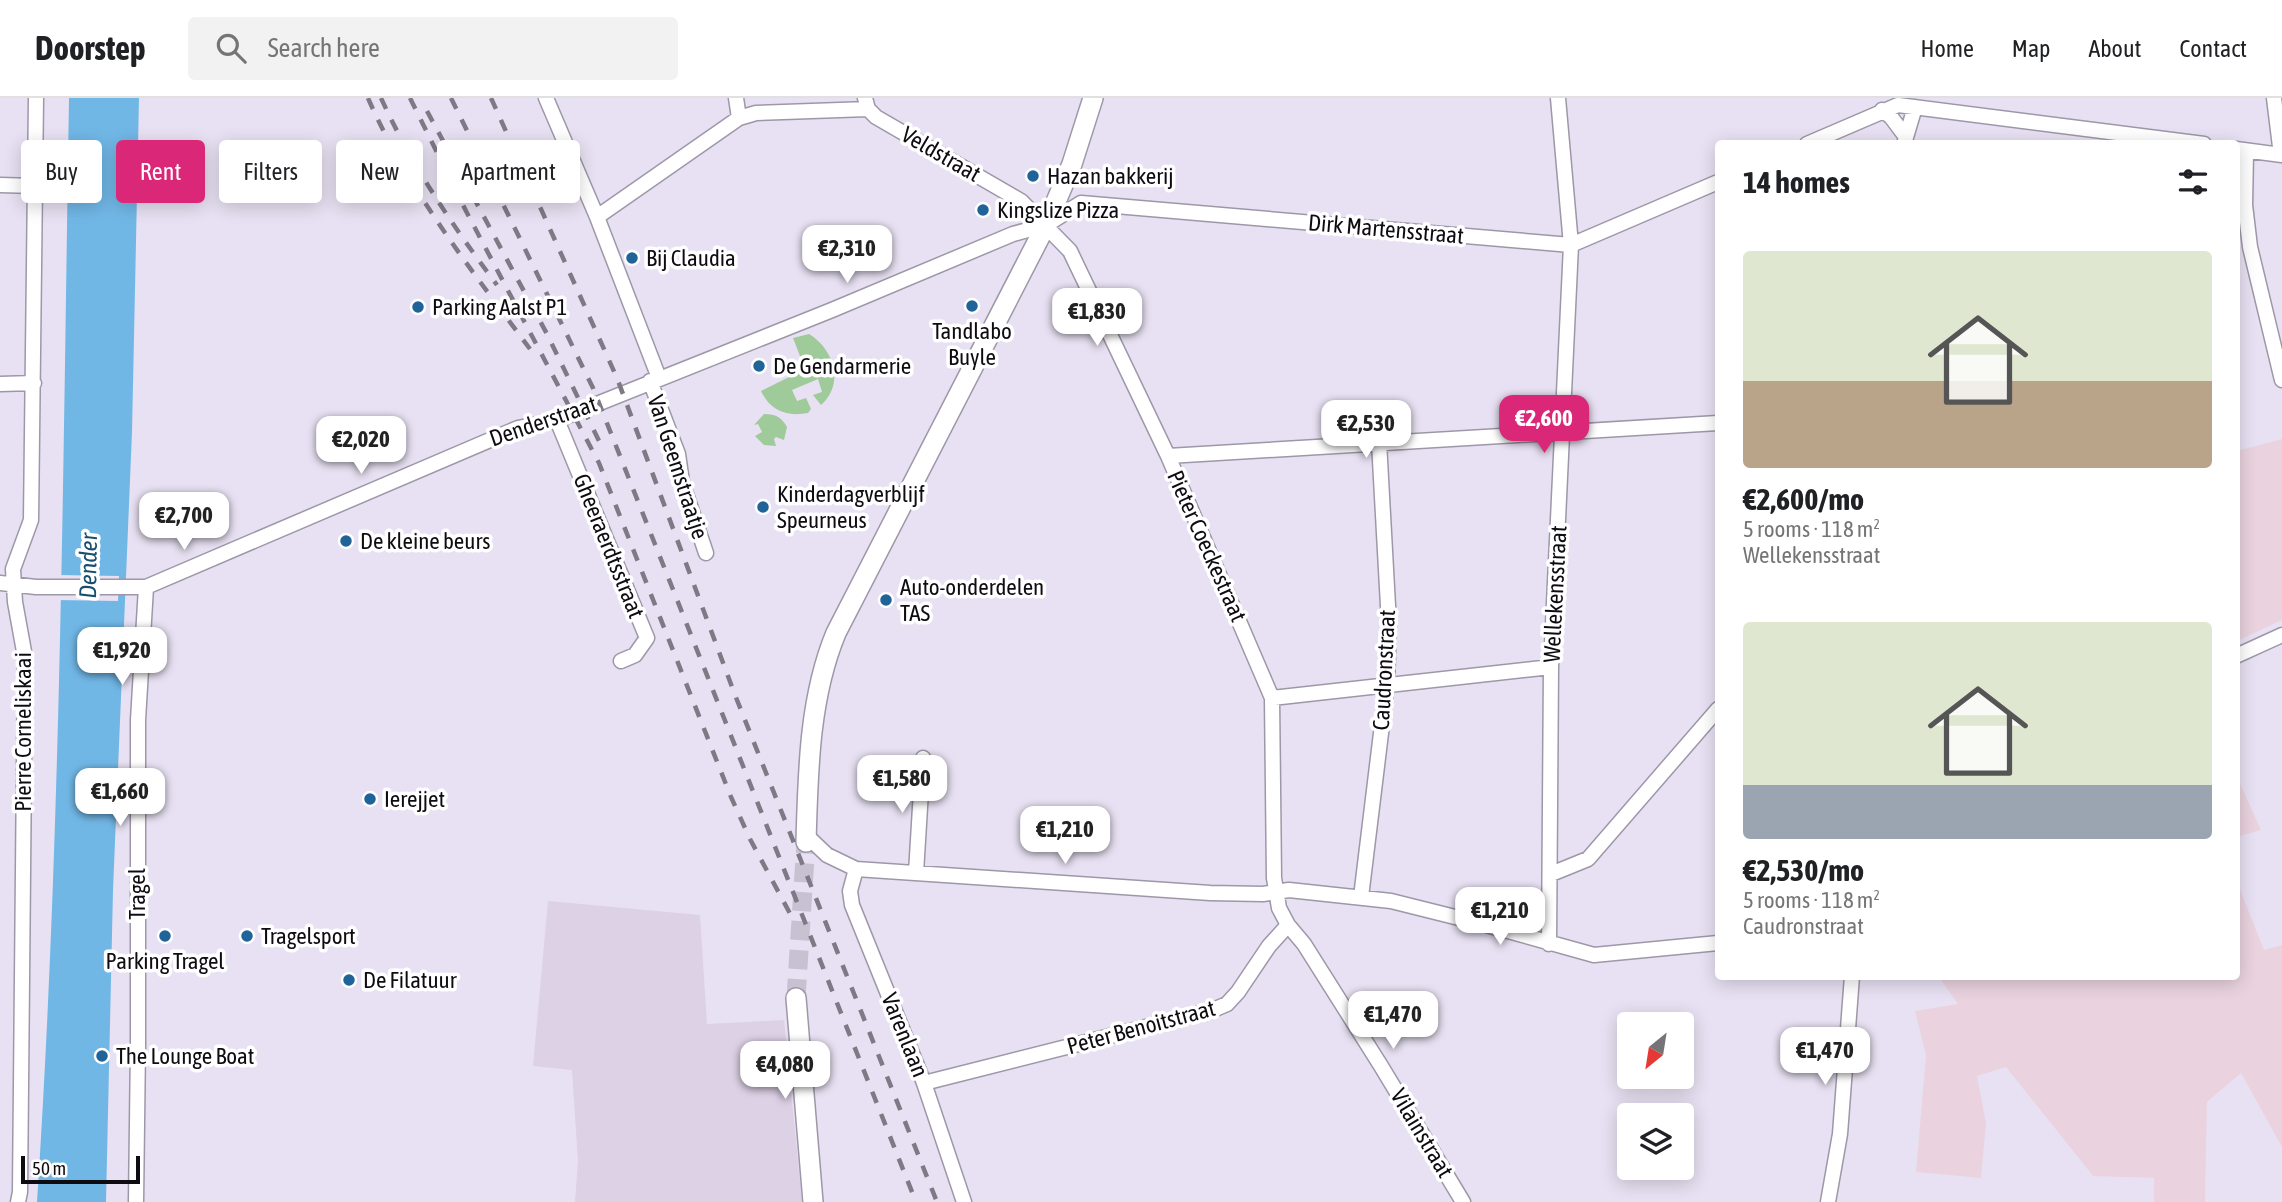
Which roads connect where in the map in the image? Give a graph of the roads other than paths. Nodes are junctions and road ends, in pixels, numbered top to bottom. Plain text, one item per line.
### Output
1 (37, 98) edge
2 (546, 98) edge
3 (736, 98) edge
4 (1093, 98) edge
5 (1558, 98) edge
6 (2274, 98) edge
7 (867, 103) edge
8 (1880, 104) edge
9 (1915, 107) junction
10 (739, 118) junction
11 (36, 140) edge
12 (1814, 140) edge
13 (1905, 140) edge
14 (2173, 140) edge
15 (2241, 150) edge
16 (2281, 155) edge
17 (1715, 182) edge
18 (0, 186) edge
19 (21, 186) edge
20 (35, 203) edge
21 (597, 217) junction
22 (1046, 225) junction
23 (1571, 246) junction
24 (654, 379) junction
25 (2282, 380) edge
26 (34, 383) junction
27 (0, 384) edge
28 (557, 420) junction
29 (1715, 423) edge
30 (1563, 433) junction
31 (1379, 442) junction
32 (1168, 456) junction
33 (706, 553) dead end
34 (7, 584) edge
35 (146, 587) junction
36 (2282, 635) edge
37 (2240, 654) edge
38 (621, 661) dead end
39 (1551, 667) junction
40 (1387, 684) junction
41 (1272, 698) junction
42 (1715, 712) edge
43 (922, 758) dead end
44 (806, 838) joint
45 (856, 869) junction
46 (916, 873) junction
47 (1551, 874) junction
48 (1276, 892) junction
49 (1361, 897) junction
50 (1288, 925) junction
51 (1715, 943) edge
52 (1549, 944) junction
53 (1852, 980) edge
54 (796, 998) tunnel mouth
55 (924, 1083) junction
56 (18, 1202) edge
57 (136, 1202) edge
58 (813, 1202) edge
59 (964, 1202) edge
60 (1463, 1202) edge
61 (1828, 1202) edge

1 - 11 street, Pierre Corneliskaai
2 - 21 street, Van Geemstraatje
3 - 10 street
4 - 22 street
5 - 23 street, Wellekensstraat
6 - 16 street
7 - 10 street
7 - 22 street, Veldstraat
8 - 9 street
8 - 12 street
8 - 13 street
9 - 13 street
9 - 14 street
10 - 21 street
15 - 16 street
15 - 25 street
17 - 23 street, Dirk Martensstraat
18 - 19 street
20 - 26 street, Pierre Corneliskaai
21 - 24 street, Van Geemstraatje
22 - 23 street, Dirk Martensstraat
22 - 24 street, Denderstraat
22 - 32 street, Pieter Coeckestraat
22 - 44 street
23 - 30 street, Wellekensstraat
24 - 28 street, Denderstraat
24 - 33 street, Van Geemstraatje
26 - 27 street
26 - 34 street, Pierre Corneliskaai
28 - 35 street, Denderstraat
28 - 38 street, Gheeraerdtsstraat
29 - 30 street
30 - 31 street
30 - 39 street, Wellekensstraat
31 - 32 street
31 - 40 street, Caudronstraat
32 - 41 street, Pieter Coeckestraat
34 - 35 street, Denderstraat
34 - 56 street, Pierre Corneliskaai
35 - 57 street, Tragel
36 - 37 street
39 - 40 street
39 - 47 street, Wellekensstraat
40 - 41 street
40 - 49 street, Caudronstraat
41 - 48 street, Pieter Coeckestraat
42 - 47 street
43 - 46 street
44 - 45 street
45 - 46 street
45 - 55 street, Varenlaan
46 - 48 street
47 - 52 street, Wellekensstraat
48 - 49 street
48 - 50 street
49 - 52 street
50 - 55 street, Peter Benoitstraat
50 - 60 street, Vilainstraat
51 - 52 street
53 - 61 street
54 - 58 street
55 - 59 street, Varenlaan

